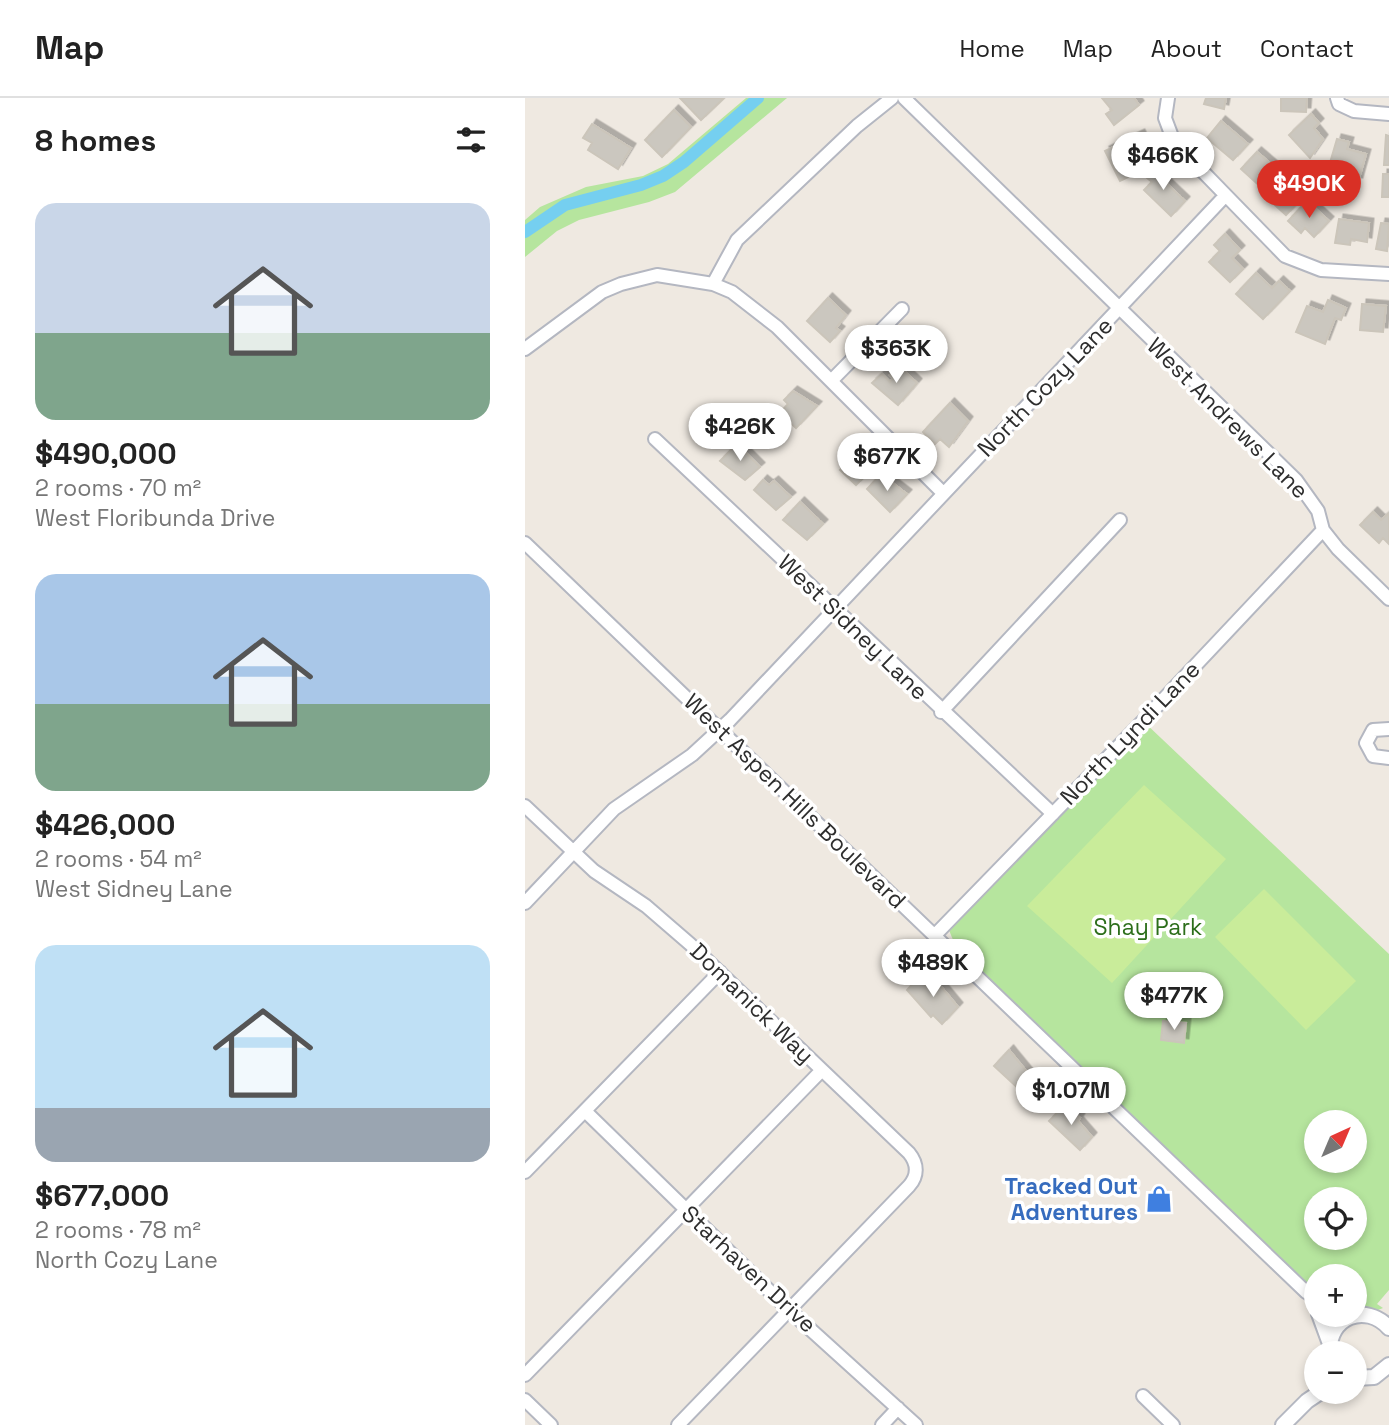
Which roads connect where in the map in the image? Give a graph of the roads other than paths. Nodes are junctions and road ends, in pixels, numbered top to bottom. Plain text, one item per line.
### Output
1 (892, 98) edge
2 (904, 98) edge
3 (1168, 98) edge
4 (1337, 98) edge
5 (1389, 114) edge
6 (1226, 196) junction
7 (1389, 274) edge
8 (713, 284) junction
9 (902, 309) dead end
10 (1120, 309) junction
11 (525, 349) edge
12 (832, 380) junction
13 (655, 439) dead end
14 (942, 492) junction
15 (1120, 520) dead end
16 (1323, 530) junction
17 (525, 543) edge
18 (1389, 599) edge
19 (834, 607) junction
20 (941, 712) junction
21 (1389, 728) edge
22 (720, 729) junction
23 (1389, 758) edge
24 (525, 806) edge
25 (1053, 814) junction
26 (572, 850) junction
27 (525, 903) edge
28 (936, 934) junction
29 (720, 972) junction
30 (822, 1070) junction
31 (585, 1111) junction
32 (525, 1172) edge
33 (686, 1210) junction
34 (1304, 1288) edge
35 (789, 1310) junction
36 (1367, 1316) edge
37 (1389, 1328) edge
38 (1389, 1365) edge
39 (525, 1375) edge
40 (1367, 1377) edge
41 (1374, 1377) junction
42 (1389, 1384) edge
43 (1143, 1396) dead end
44 (525, 1400) edge
45 (1304, 1404) edge
46 (898, 1408) junction
47 (551, 1425) edge
48 (678, 1425) edge
49 (882, 1425) edge
50 (916, 1425) edge
51 (1173, 1425) edge
52 (1283, 1425) edge

1 - 8 street
2 - 10 street, West Andrews Lane
3 - 6 street
4 - 5 street
6 - 7 street
6 - 10 street, North Cozy Lane
8 - 11 street
8 - 12 street
9 - 12 street
10 - 14 street, North Cozy Lane
10 - 16 street, West Andrews Lane
12 - 14 street
13 - 19 street, West Sidney Lane
14 - 19 street, North Cozy Lane
15 - 20 street
16 - 18 street, West Andrews Lane
16 - 25 street, North Lyndi Lane
17 - 22 street, West Aspen Hills Boulevard
19 - 20 street, West Sidney Lane
19 - 22 street, North Cozy Lane
20 - 25 street, West Sidney Lane
21 - 23 street
22 - 26 street, North Cozy Lane
22 - 28 street, West Aspen Hills Boulevard
24 - 26 street, Domanick Way
25 - 28 street, North Lyndi Lane
26 - 27 street, North Cozy Lane
26 - 29 street, Domanick Way
28 - 34 street, West Aspen Hills Boulevard
29 - 30 street, Domanick Way
29 - 31 street
30 - 33 street
30 - 35 street, Domanick Way
31 - 32 street
31 - 33 street, Starhaven Drive
33 - 35 street, Starhaven Drive
33 - 39 street
35 - 46 street, Starhaven Drive
35 - 48 street
36 - 37 street
38 - 41 street
40 - 41 street
41 - 42 street
43 - 51 street
44 - 47 street
45 - 52 street
46 - 49 street
46 - 50 street, Starhaven Drive

